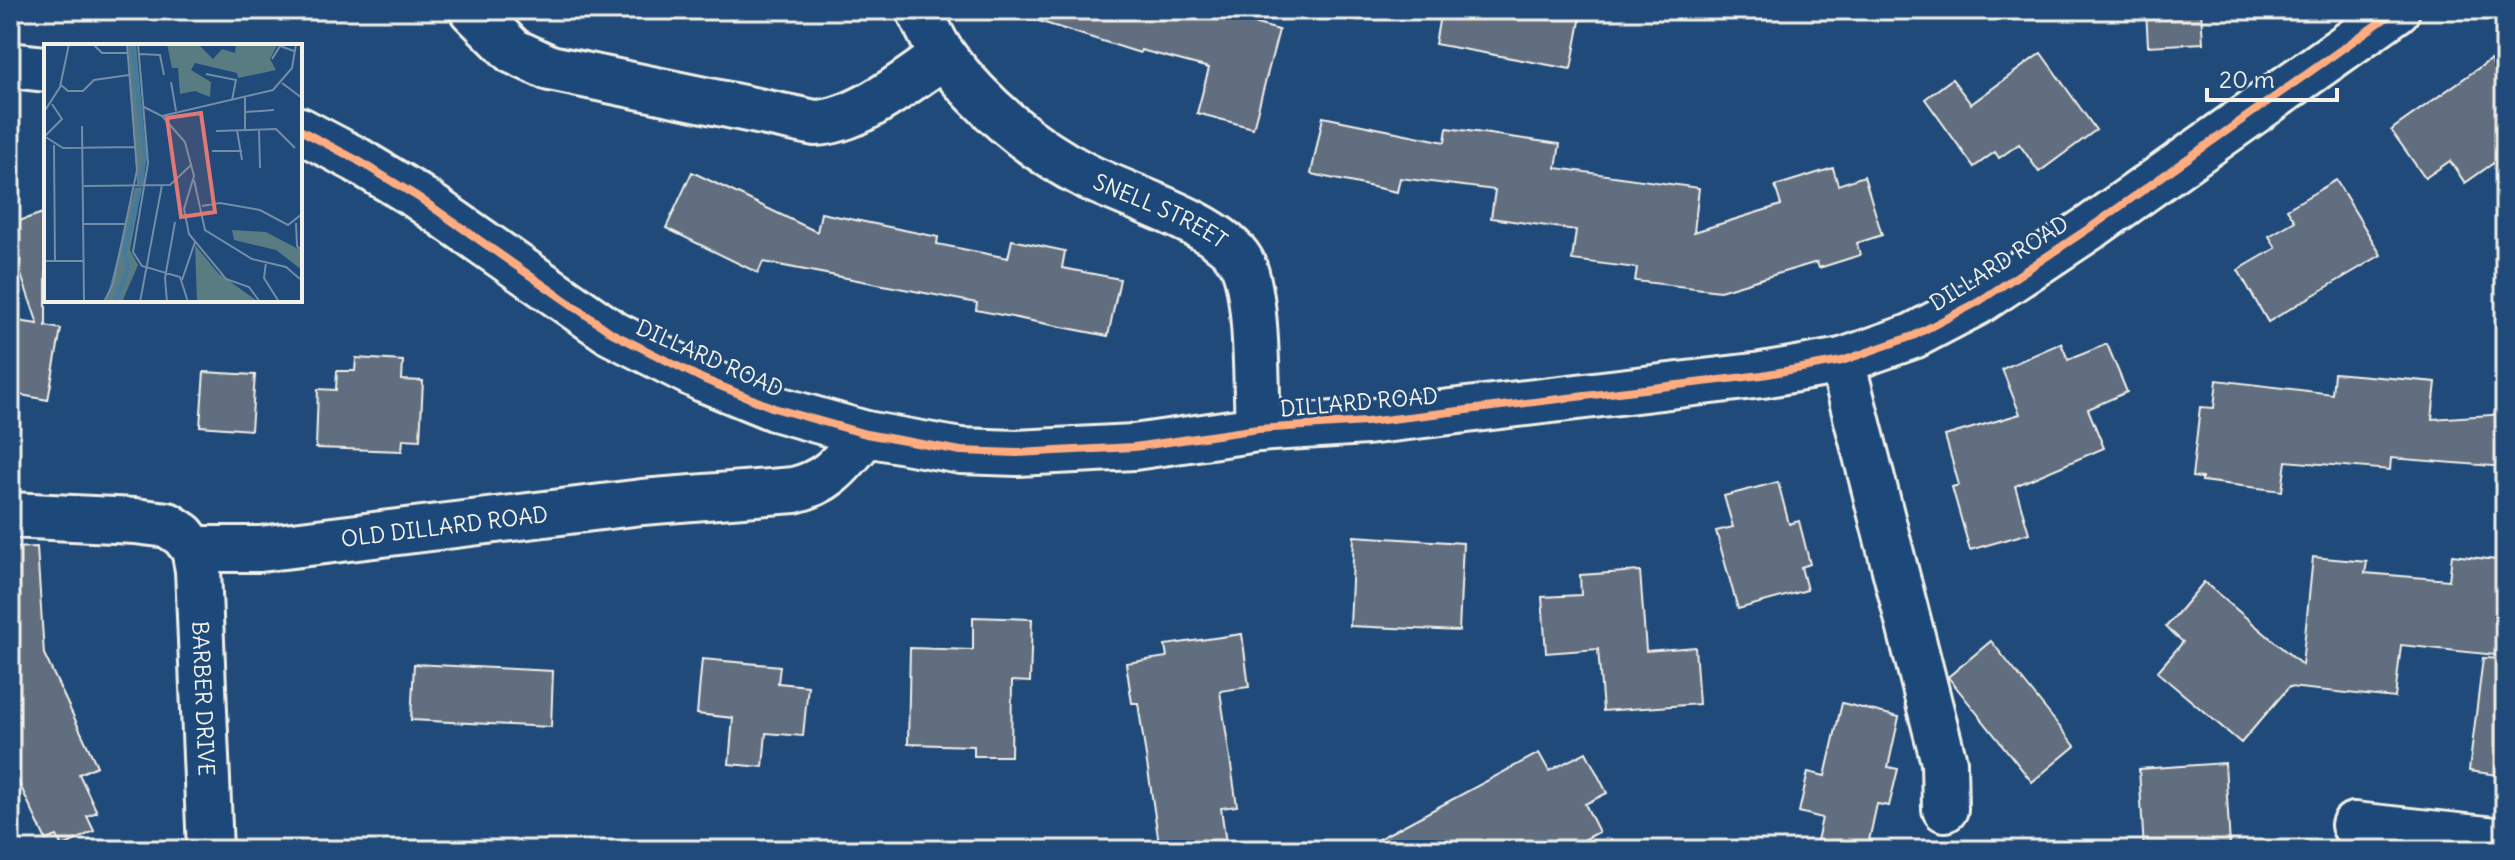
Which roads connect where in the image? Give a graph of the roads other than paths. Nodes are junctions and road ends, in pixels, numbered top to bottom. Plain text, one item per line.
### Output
1 (472, 10) edge
2 (919, 10) edge
3 (2397, 10) edge
4 (944, 56) junction
5 (10, 65) edge
6 (44, 69) edge
7 (302, 131) edge
8 (1842, 361) junction
9 (1258, 429) junction
10 (866, 434) junction
11 (10, 515) edge
12 (194, 549) junction
13 (1945, 809) dead end
14 (2354, 825) dead end
15 (2505, 841) edge
16 (210, 850) edge

1 - 4 street
2 - 4 street, SNELL STREET
3 - 8 street, DILLARD ROAD
4 - 9 street, SNELL STREET
5 - 6 street
7 - 10 street, DILLARD ROAD
8 - 9 street, DILLARD ROAD
8 - 13 street
9 - 10 street, DILLARD ROAD
10 - 12 street, OLD DILLARD ROAD
11 - 12 street
12 - 16 street, BARBER DRIVE
14 - 15 street

